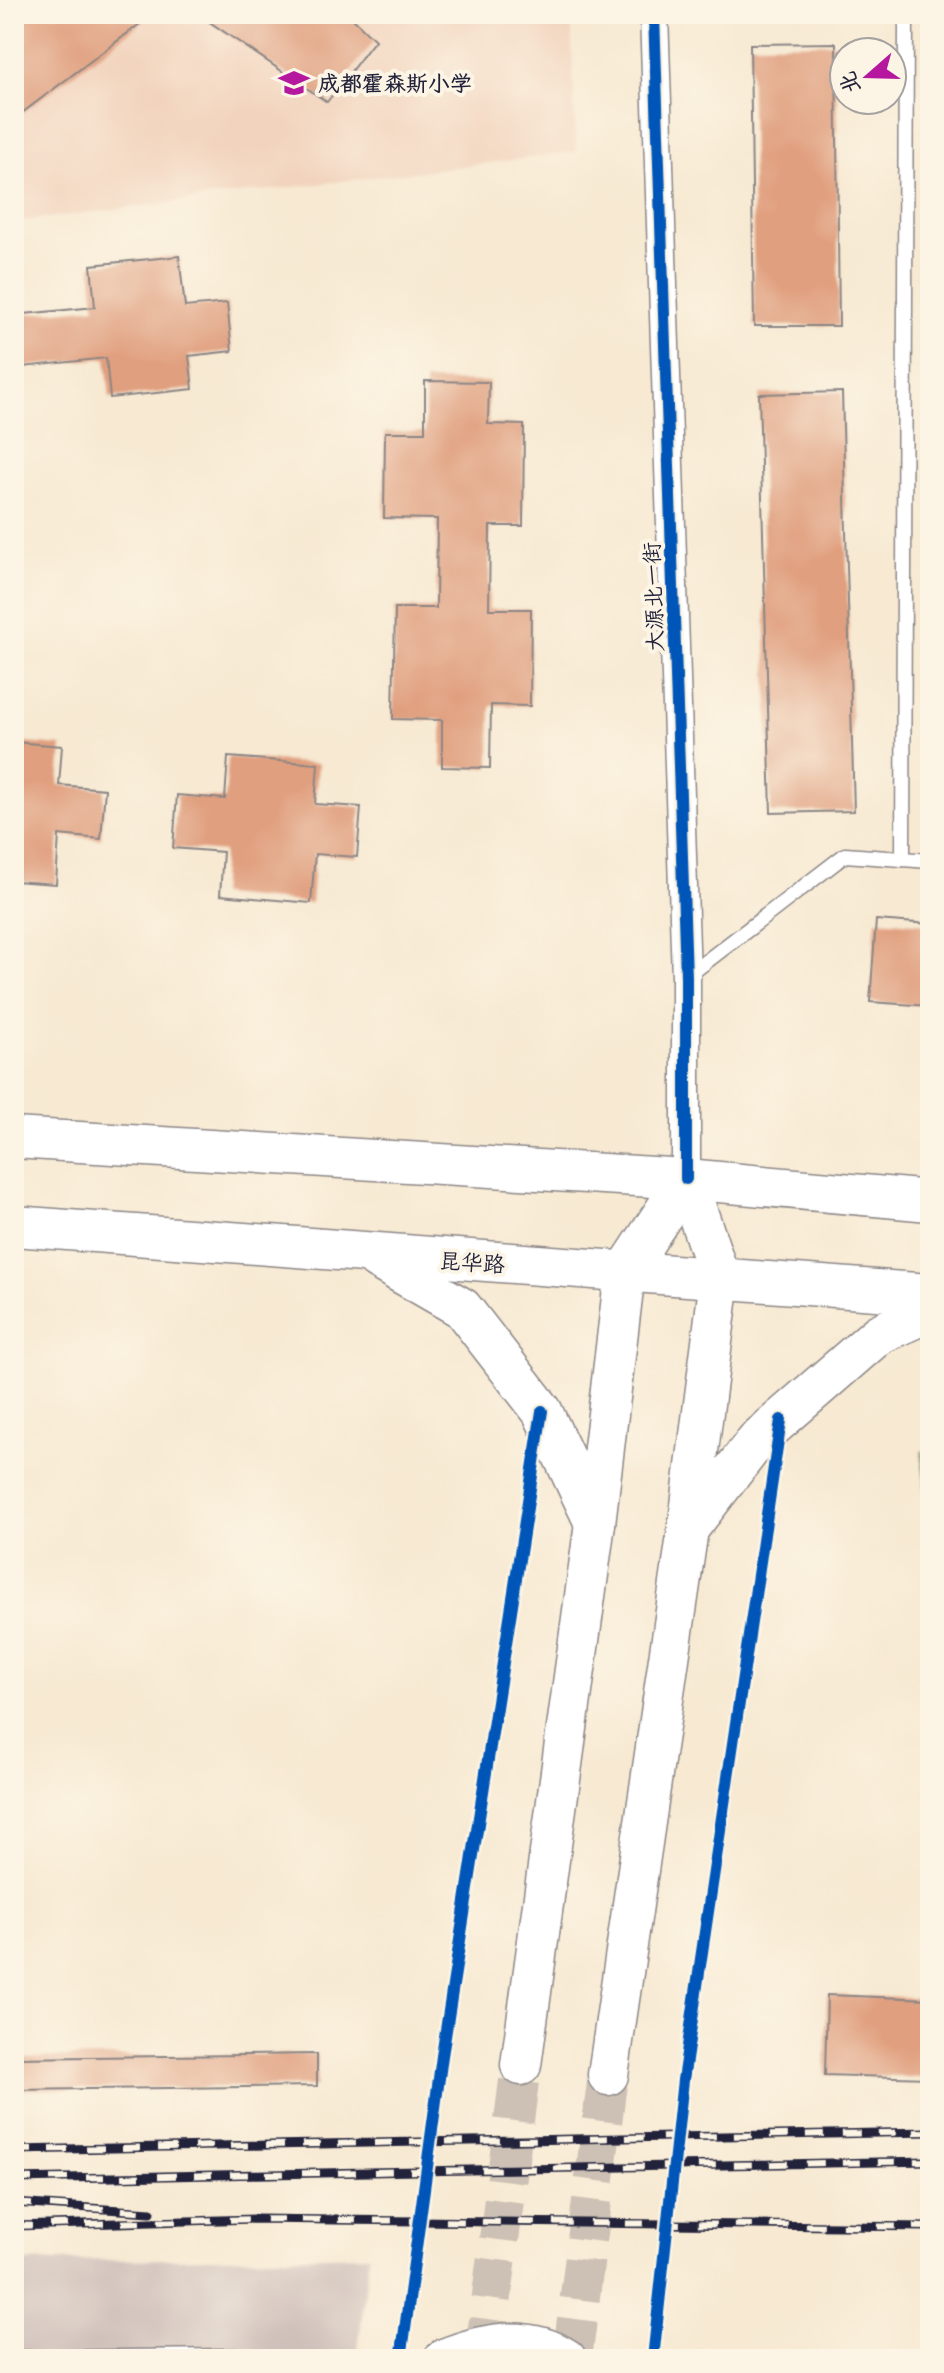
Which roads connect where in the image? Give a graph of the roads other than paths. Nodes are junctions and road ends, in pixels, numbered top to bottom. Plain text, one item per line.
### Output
1 (654, 14) edge
2 (906, 14) edge
3 (903, 859) junction
4 (930, 861) edge
5 (686, 977) junction
6 (14, 1138) edge
7 (686, 1179) junction
8 (930, 1201) edge
9 (14, 1226) edge
10 (370, 1255) junction
11 (625, 1272) junction
12 (720, 1279) junction
13 (930, 1294) edge
14 (930, 1311) edge
15 (595, 1523) junction
16 (688, 1529) junction
17 (521, 2065) tunnel mouth
18 (608, 2075) tunnel mouth
19 (14, 2358) edge
20 (252, 2359) edge
21 (444, 2359) edge
22 (566, 2359) edge

1 - 5 street, 大源北一街
2 - 3 lane
3 - 4 lane
3 - 5 lane
5 - 7 street, 大源北一街
6 - 7 main road
7 - 8 main road
7 - 11 main road
7 - 12 main road
9 - 10 main road, 昆华路
10 - 11 main road, 昆华路
10 - 15 main road
11 - 12 main road, 昆华路
11 - 15 main road
12 - 13 main road, 昆华路
12 - 16 main road
14 - 16 main road
15 - 17 main road
16 - 18 main road
19 - 20 lane
21 - 22 main road

